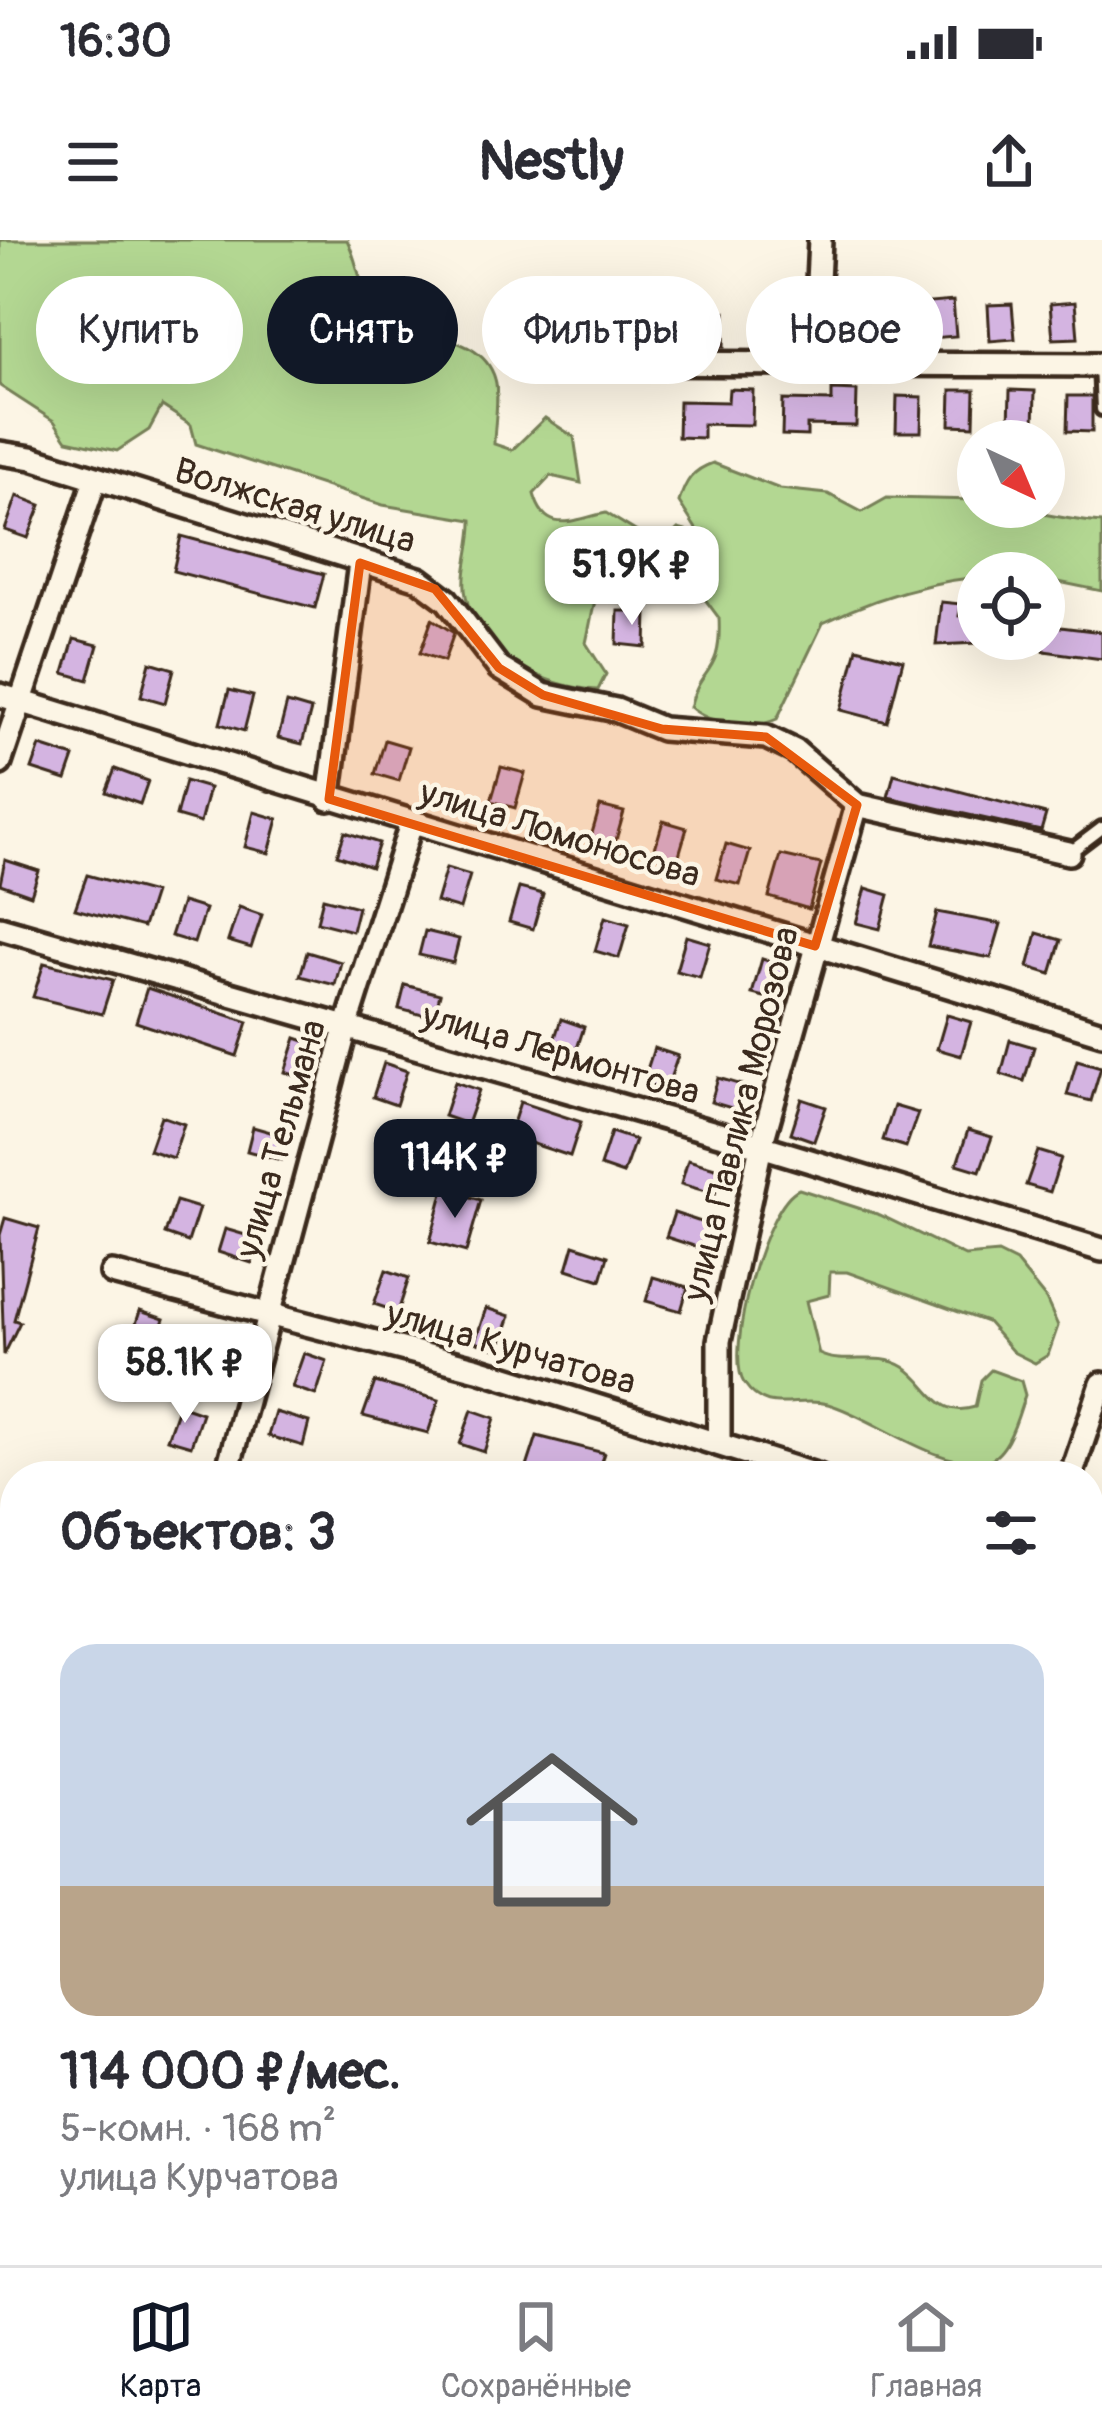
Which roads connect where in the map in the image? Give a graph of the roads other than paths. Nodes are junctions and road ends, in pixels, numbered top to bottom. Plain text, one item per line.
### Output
1 (820, 240) edge
2 (818, 276) edge
3 (1101, 365) edge
4 (943, 366) edge
5 (1102, 409) edge
6 (0, 453) edge
7 (95, 480) junction
8 (360, 563) junction
9 (10, 698) edge
10 (0, 763) edge
11 (329, 800) junction
12 (856, 805) junction
13 (411, 824) junction
14 (1102, 829) edge
15 (1069, 853) joint
16 (0, 928) edge
17 (815, 946) junction
18 (346, 1028) junction
19 (1102, 1033) edge
20 (761, 1146) junction
21 (1102, 1250) edge
22 (112, 1273) dead end
23 (267, 1314) junction
24 (1102, 1384) edge
25 (719, 1444) junction
26 (230, 1461) edge
27 (772, 1461) edge
28 (1076, 1461) edge

1 - 2 street
3 - 4 street
3 - 5 lane
6 - 7 street, Волжская улица
7 - 8 street, Волжская улица
7 - 9 street
8 - 11 street
8 - 12 street, Волжская улица
9 - 10 street
9 - 11 street, улица Ломоносова
11 - 13 street, улица Ломоносова
12 - 15 street, Волжская улица
12 - 17 street, улица Павлика Морозова
13 - 17 street, улица Ломоносова
13 - 18 street, улица Тельмана
14 - 15 lane
16 - 18 street, улица Лермонтова
17 - 19 street, улица Ломоносова
17 - 20 street, улица Павлика Морозова
18 - 20 street, улица Лермонтова
18 - 23 street, улица Тельмана
20 - 21 street, улица Лермонтова
20 - 25 street, улица Павлика Морозова
22 - 23 street, улица Курчатова
23 - 25 street, улица Курчатова
23 - 26 street, улица Тельмана
24 - 28 street
25 - 27 street, улица Курчатова

